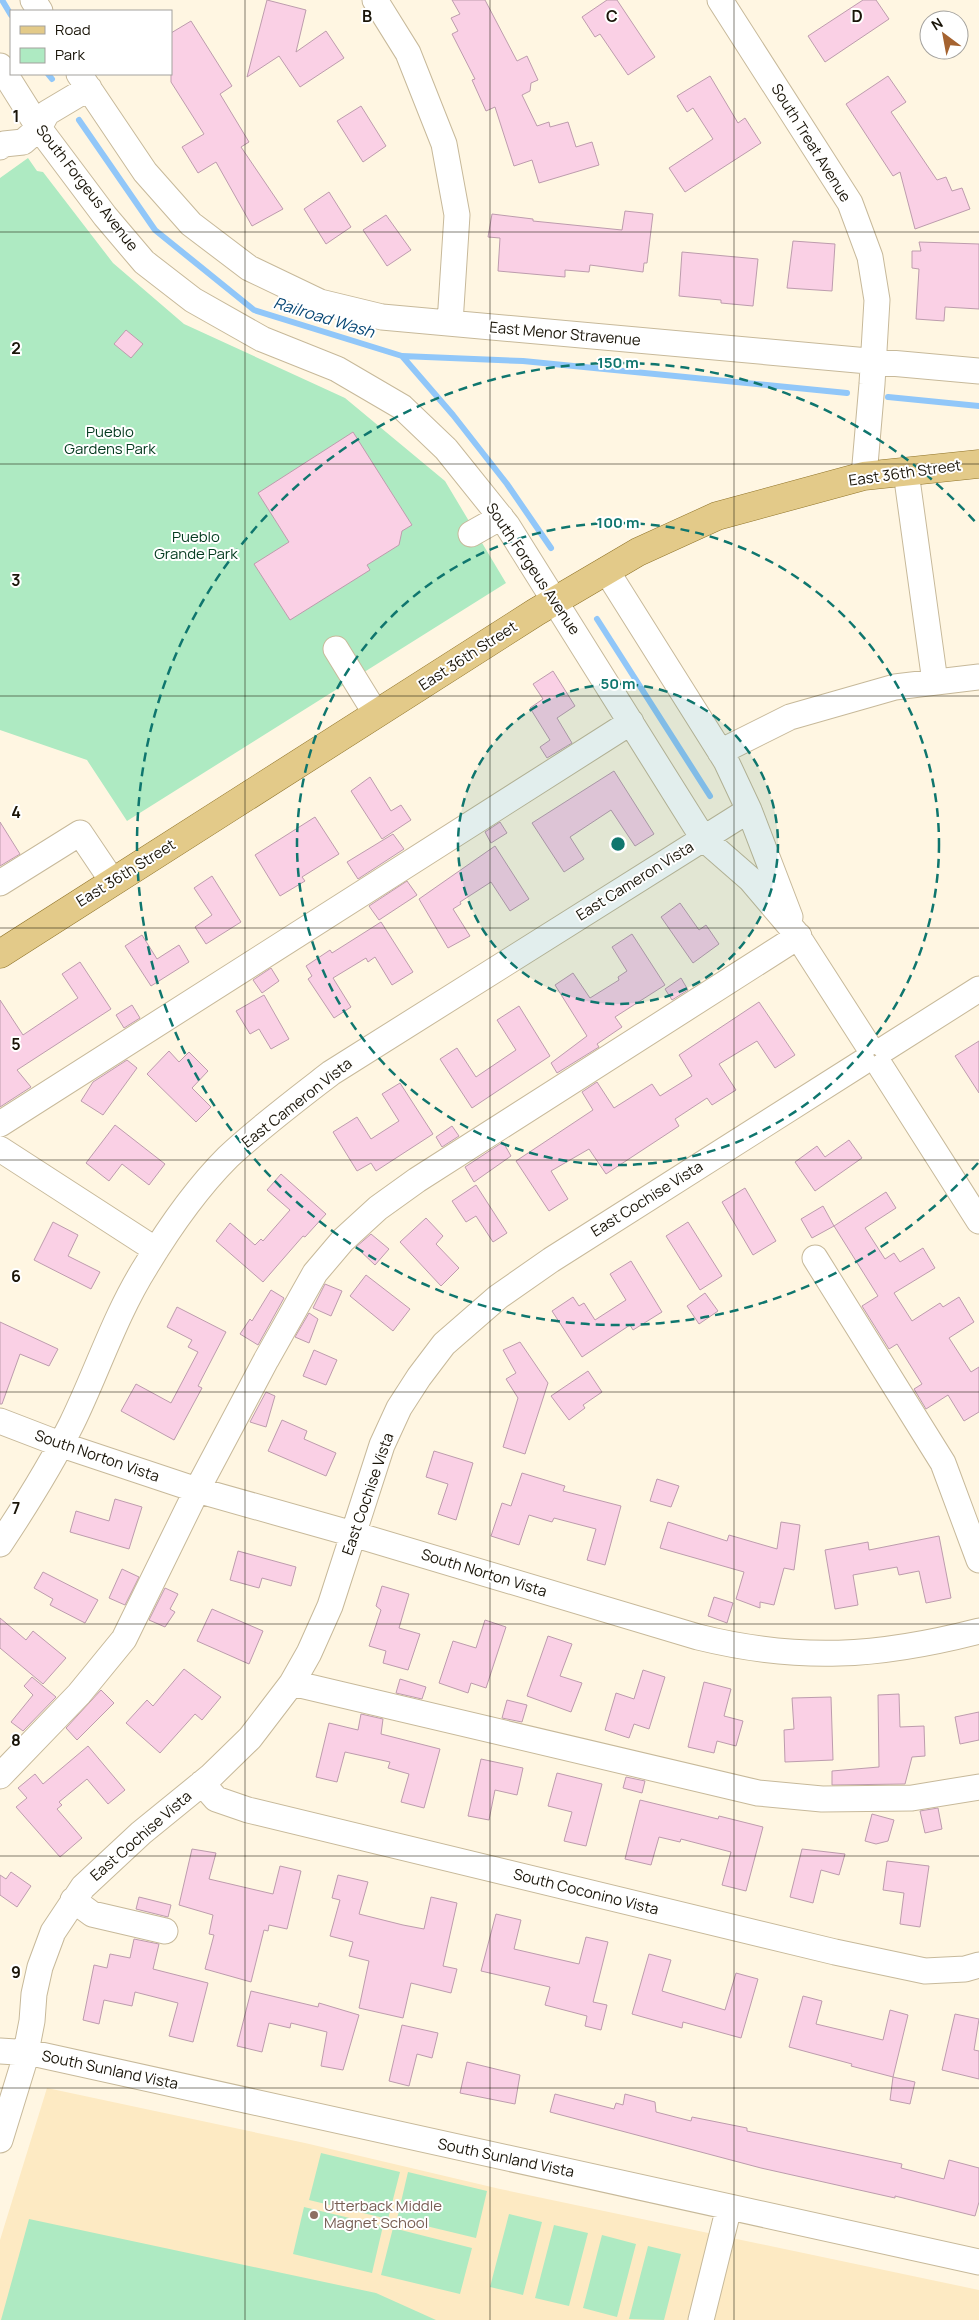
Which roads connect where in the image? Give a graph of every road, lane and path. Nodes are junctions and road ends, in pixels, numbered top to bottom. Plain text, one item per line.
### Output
1 (375, 0) edge
2 (720, 0) edge
3 (0, 66) edge
4 (84, 81) edge
5 (39, 128) junction
6 (0, 147) edge
7 (450, 323) junction
8 (874, 363) junction
9 (979, 371) edge
10 (979, 464) edge
11 (906, 472) junction
12 (864, 476) junction
13 (501, 517) junction
14 (471, 534) dead end
15 (606, 570) junction
16 (555, 600) junction
17 (336, 649) dead end
18 (979, 677) edge
19 (935, 682) junction
20 (376, 714) junction
21 (632, 722) junction
22 (720, 752) junction
23 (749, 810) junction
24 (703, 838) junction
25 (113, 882) junction
26 (0, 883) edge
27 (797, 934) junction
28 (0, 954) edge
29 (979, 989) edge
30 (874, 1055) junction
31 (0, 1124) edge
32 (0, 1149) edge
33 (979, 1221) edge
34 (156, 1250) junction
35 (815, 1258) dead end
36 (0, 1421) edge
37 (60, 1444) junction
38 (197, 1490) junction
39 (353, 1534) junction
40 (0, 1544) edge
41 (979, 1560) edge
42 (979, 1631) edge
43 (292, 1683) junction
44 (0, 1776) edge
45 (202, 1783) junction
46 (979, 1788) edge
47 (73, 1900) junction
48 (166, 1931) dead end
49 (979, 1965) edge
50 (0, 2051) edge
51 (29, 2053) junction
52 (0, 2140) edge
53 (729, 2207) junction
54 (979, 2262) edge
55 (701, 2320) edge

1 - 7 street
2 - 8 street, South Treat Avenue
3 - 5 street, South Forgeus Avenue
4 - 5 street
4 - 7 street, East Menor Stravenue
5 - 6 street
5 - 13 street, South Forgeus Avenue
7 - 8 street, East Menor Stravenue
8 - 9 street, East Menor Stravenue
8 - 12 street, South Treat Avenue
10 - 11 main road, East 36th Street
11 - 12 main road, East 36th Street
11 - 19 street
12 - 15 main road, East 36th Street
13 - 14 street
13 - 16 street, South Forgeus Avenue
15 - 16 main road, East 36th Street
15 - 22 street, South Forgeus Avenue
16 - 20 main road, East 36th Street
16 - 21 street, South Forgeus Avenue
17 - 20 street
18 - 19 street
19 - 22 street
20 - 25 main road, East 36th Street
21 - 24 street, South Forgeus Avenue
21 - 31 street
22 - 23 street, South Forgeus Avenue
23 - 24 street, East Cameron Vista
23 - 27 street, South Forgeus Avenue
24 - 27 street, South Forgeus Avenue
24 - 34 street, East Cameron Vista
25 - 26 street
25 - 28 main road, East 36th Street
27 - 30 street, South Forgeus Avenue
27 - 38 street
29 - 30 street, East Cochise Vista
30 - 33 street, South Forgeus Avenue
30 - 39 street, East Cochise Vista
32 - 34 street
34 - 37 street, East Cameron Vista
35 - 41 street
36 - 37 street, South Norton Vista
37 - 38 street, South Norton Vista
37 - 40 street, East Cameron Vista
38 - 39 street, South Norton Vista
38 - 44 street
39 - 42 street, South Norton Vista
39 - 43 street, East Cochise Vista
43 - 45 street, East Cochise Vista
43 - 46 street
45 - 47 street, East Cochise Vista
45 - 49 street, South Coconino Vista
47 - 48 street
47 - 51 street, East Cochise Vista
50 - 51 street, South Sunland Vista
51 - 52 street, East Cochise Vista
51 - 53 street, South Sunland Vista
53 - 54 street, South Sunland Vista
53 - 55 street

